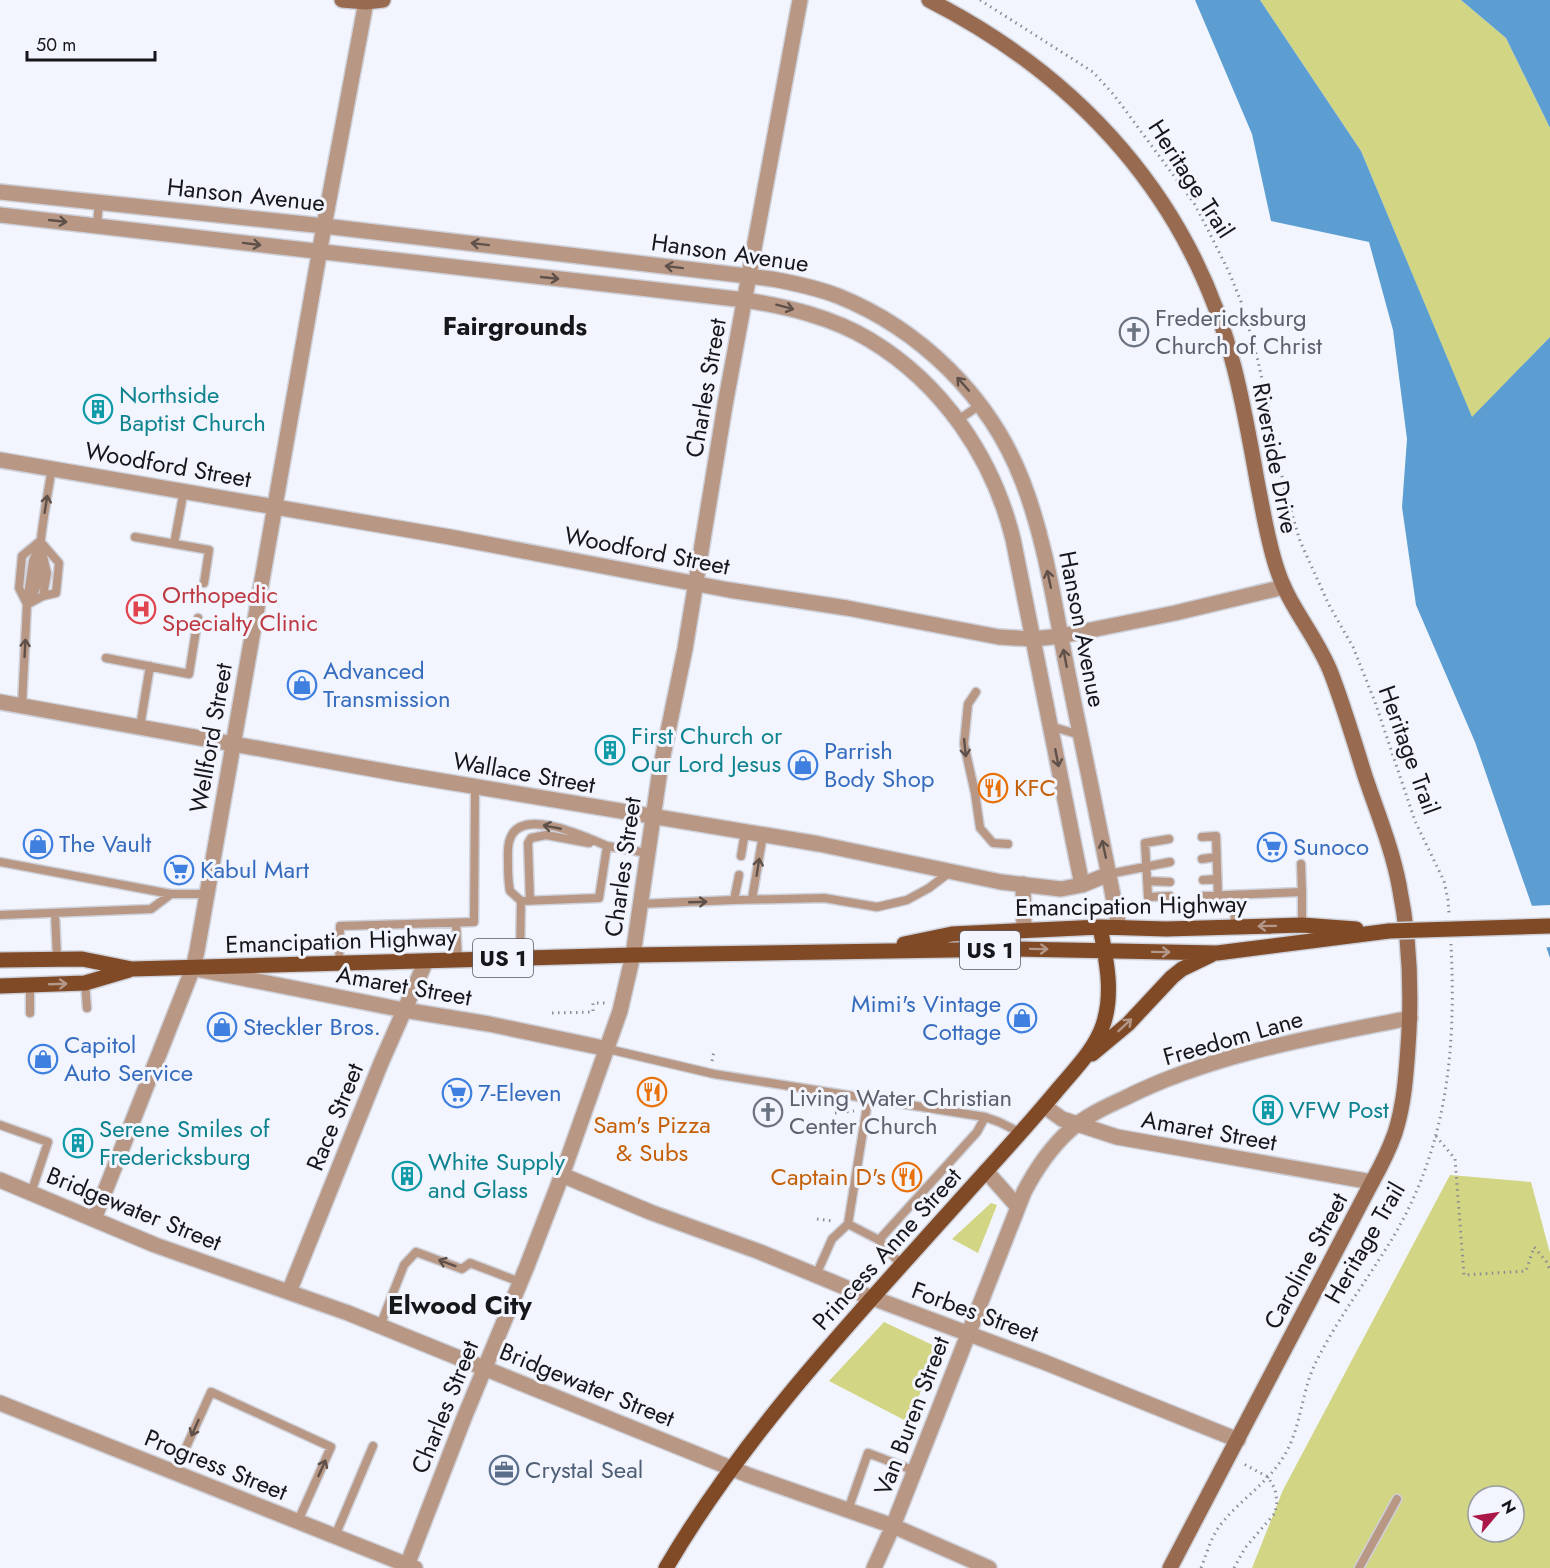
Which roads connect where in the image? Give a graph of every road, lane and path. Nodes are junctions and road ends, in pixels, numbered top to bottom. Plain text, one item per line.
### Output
1 (342, 0) edge
2 (383, 0) edge
3 (800, 0) edge
4 (929, 0) edge
5 (980, 0) edge
6 (366, 2) junction
7 (0, 192) edge
8 (99, 202) junction
9 (0, 215) edge
10 (97, 225) junction
11 (324, 226) junction
12 (320, 253) junction
13 (749, 276) junction
14 (745, 300) junction
15 (980, 405) junction
16 (958, 420) junction
17 (0, 460) edge
18 (52, 468) junction
19 (184, 490) junction
20 (275, 507) junction
21 (135, 537) dead end
22 (40, 541) junction
23 (174, 544) junction
24 (204, 583) dead end
25 (696, 584) junction
26 (1284, 587) junction
27 (43, 596) junction
28 (27, 604) junction
29 (198, 618) dead end
30 (1061, 636) junction
31 (1033, 639) junction
32 (106, 658) dead end
33 (150, 666) junction
34 (976, 692) dead end
35 (0, 702) edge
36 (22, 706) junction
37 (1050, 726) junction
38 (140, 727) junction
39 (1080, 735) junction
40 (232, 744) junction
41 (475, 787) junction
42 (652, 817) junction
43 (745, 832) junction
44 (763, 835) junction
45 (1202, 837) dead end
46 (1169, 839) dead end
47 (1008, 844) dead end
48 (607, 846) junction
49 (647, 854) junction
50 (741, 856) dead end
51 (1216, 858) junction
52 (1202, 859) dead end
53 (0, 862) edge
54 (1170, 862) dead end
55 (1301, 864) dead end
56 (1146, 867) junction
57 (951, 872) junction
58 (1109, 874) junction
59 (739, 875) dead end
60 (1217, 879) junction
61 (1203, 880) dead end
62 (1147, 881) junction
63 (1170, 882) dead end
64 (1023, 884) junction
65 (1082, 885) junction
66 (1302, 892) junction
67 (171, 894) junction
68 (207, 894) junction
69 (1234, 895) junction
70 (1170, 896) dead end
71 (1203, 896) dead end
72 (1218, 896) junction
73 (752, 899) junction
74 (734, 900) junction
75 (525, 901) junction
76 (639, 904) junction
77 (55, 913) junction
78 (0, 915) edge
79 (1449, 921) dead end
80 (456, 923) junction
81 (1302, 925) junction
82 (1100, 927) junction
83 (1119, 927) junction
84 (1235, 927) junction
85 (1550, 927) edge
86 (1024, 930) junction
87 (1389, 931) junction
88 (1450, 941) dead end
89 (1105, 951) junction
90 (875, 952) junction
91 (1216, 953) junction
92 (1410, 953) joint
93 (633, 955) junction
94 (57, 958) junction
95 (519, 958) junction
96 (0, 960) edge
97 (458, 960) junction
98 (426, 961) junction
99 (339, 964) junction
100 (192, 968) junction
101 (132, 969) junction
102 (85, 983) junction
103 (30, 985) junction
104 (0, 986) edge
105 (622, 1002) junction
106 (87, 1008) dead end
107 (404, 1010) junction
108 (30, 1013) dead end
109 (552, 1013) dead end
110 (1410, 1018) junction
111 (608, 1049) junction
112 (714, 1051) dead end
113 (1081, 1063) junction
114 (712, 1066) dead end
115 (868, 1100) junction
116 (1044, 1106) junction
117 (867, 1109) junction
118 (835, 1113) dead end
119 (985, 1117) junction
120 (1077, 1124) junction
121 (0, 1125) edge
122 (1021, 1133) junction
123 (1436, 1137) junction
124 (986, 1172) junction
125 (562, 1176) junction
126 (0, 1180) edge
127 (1372, 1182) junction
128 (32, 1193) junction
129 (1018, 1207) junction
130 (94, 1219) junction
131 (848, 1224) junction
132 (879, 1240) junction
133 (902, 1266) junction
134 (1550, 1270) edge
135 (816, 1275) junction
136 (520, 1282) junction
137 (289, 1292) junction
138 (873, 1298) junction
139 (380, 1326) junction
140 (968, 1334) junction
141 (484, 1368) junction
142 (0, 1403) edge
143 (1238, 1440) junction
144 (373, 1446) dead end
145 (183, 1454) dead end
146 (1241, 1462) dead end
147 (731, 1467) junction
148 (915, 1471) junction
149 (1268, 1477) junction
150 (1396, 1499) dead end
151 (848, 1510) junction
152 (297, 1521) junction
153 (893, 1527) junction
154 (335, 1536) junction
155 (409, 1567) edge
156 (666, 1568) edge
157 (874, 1568) edge
158 (989, 1568) edge
159 (1170, 1568) edge
160 (1201, 1568) edge
161 (1234, 1568) edge
162 (1359, 1568) edge

1 - 6 street
2 - 6 street
3 - 13 street, Charles Street
4 - 26 street, Riverside Drive
5 - 79 path, Heritage Trail
6 - 11 street, Wellford Street
7 - 8 street, Hanson Avenue
8 - 10 lane
8 - 11 street, Hanson Avenue
9 -> 10 street, Hanson Avenue
10 -> 12 street, Hanson Avenue
11 - 12 street, Wellford Street
13 -> 11 street, Hanson Avenue
12 -> 14 street, Hanson Avenue
12 - 20 street, Wellford Street
13 - 14 street, Charles Street
15 -> 13 street, Hanson Avenue
14 -> 16 street, Hanson Avenue
14 - 25 street, Charles Street
15 - 16 lane
30 -> 15 street, Hanson Avenue
16 - 31 street, Hanson Avenue
17 - 18 street, Woodford Street
18 - 19 street, Woodford Street
22 -> 18 lane
19 - 20 street, Woodford Street
19 - 23 lane
20 - 25 street, Woodford Street
20 - 40 street, Wellford Street
21 - 23 lane
22 - 27 lane
22 - 27 lane
22 - 28 lane
22 - 28 lane
23 - 24 lane
25 - 31 street, Woodford Street
25 - 42 street, Charles Street
26 - 30 street, Woodford Street
26 - 92 street, Riverside Drive
27 - 28 lane
36 -> 28 lane
29 - 33 lane
30 - 31 street, Woodford Street
39 -> 30 street, Hanson Avenue
31 - 37 street, Hanson Avenue
32 - 33 lane
33 - 38 lane
34 -> 47 lane
35 - 36 street, Wallace Street
36 - 38 street, Wallace Street
37 - 39 lane
37 -> 65 street, Hanson Avenue
38 - 40 street, Wallace Street
58 -> 39 street, Hanson Avenue
40 - 41 street, Wallace Street
40 - 68 street, Wellford Street
41 - 42 street, Wallace Street
41 - 80 lane
42 - 43 street, Wallace Street
42 - 49 street, Charles Street
43 - 44 street, Wallace Street
43 - 50 lane
44 - 57 street, Wallace Street
73 -> 44 lane
45 - 51 lane
46 - 56 lane
48 - 49 lane
48 - 75 lane
48 - 75 lane
48 -> 75 lane
49 - 76 street, Charles Street
51 - 52 lane
51 - 60 lane
53 - 67 lane
54 - 56 lane
55 - 66 lane
56 - 58 lane
56 - 62 lane
57 - 64 street, Wallace Street
57 - 73 lane
58 - 65 street, Wallace Street
58 - 83 street, Hanson Avenue
59 - 74 lane
60 - 61 lane
60 - 72 lane
62 - 63 lane
62 - 70 lane
64 - 65 street, Wallace Street
64 - 86 street
66 - 69 lane
66 - 81 lane
67 - 68 lane
67 - 77 lane
68 - 100 street, Wellford Street
69 - 72 lane
69 - 84 lane
71 - 72 lane
73 - 74 lane
76 -> 74 lane
75 - 95 lane
76 - 93 street, Charles Street
77 - 78 lane
77 - 94 lane
80 - 97 lane
80 - 99 lane
81 -> 84 main road, Emancipation Highway / US 1
81 - 87 main road, Emancipation Highway / US 1
82 - 83 main road, Emancipation Highway / US 1
82 - 86 main road, Emancipation Highway / US 1
82 - 89 main road
83 - 84 main road, Emancipation Highway / US 1
85 - 87 main road, Emancipation Highway / US 1, bridge
86 - 90 main road, Emancipation Highway / US 1
87 - 91 main road, Emancipation Highway / US 1
88 - 123 path, Heritage Trail
90 -> 89 main road, Emancipation Highway / US 1
89 -> 91 main road, Emancipation Highway / US 1
89 - 113 main road, Princess Anne Street
90 - 93 main road, Emancipation Highway / US 1
113 -> 91 main road
92 - 110 street, Caroline Street
93 - 95 main road, Emancipation Highway / US 1
93 - 105 street, Charles Street
94 - 96 main road, Emancipation Highway / US 1
94 - 101 main road, Emancipation Highway / US 1
95 - 97 main road, Emancipation Highway / US 1
97 - 98 main road, Emancipation Highway / US 1
98 - 99 main road, Emancipation Highway / US 1
98 - 107 street, Race Street
99 - 100 main road, Emancipation Highway / US 1
100 - 101 main road, Emancipation Highway / US 1
100 - 107 street, Amaret Street
100 - 130 street, Wellford Street
101 - 102 main road, Emancipation Highway / US 1
103 -> 102 main road, Emancipation Highway / US 1
102 - 106 lane
103 - 104 main road, Emancipation Highway / US 1
103 - 108 lane
105 - 109 path
105 - 111 street, Charles Street
107 - 111 street, Amaret Street
107 - 137 street, Race Street
110 - 120 street, Freedom Lane
110 - 127 street, Caroline Street
111 - 115 lane
111 - 125 street, Charles Street
112 - 114 path
113 - 116 main road, Princess Anne Street
115 - 117 lane
115 - 119 lane
116 - 120 street, Amaret Street
116 - 122 main road, Princess Anne Street
117 - 118 path
117 - 131 lane
119 - 122 lane
119 - 132 lane
120 - 127 street, Amaret Street
120 - 129 street, Van Buren Street
121 - 128 lane
122 - 124 main road, Princess Anne Street
123 - 134 path
123 - 149 path, Heritage Trail
124 - 129 street
124 - 133 main road, Princess Anne Street
125 - 135 street, Forbes Street
125 - 136 street, Charles Street
126 - 128 street, Bridgewater Street
127 - 143 street, Caroline Street
128 - 130 street, Bridgewater Street
129 - 140 street, Van Buren Street
130 - 137 street, Bridgewater Street
131 - 132 lane
131 - 135 lane
132 - 133 lane
133 - 138 main road, Princess Anne Street
135 - 138 street, Forbes Street
136 -> 139 lane
136 - 141 street, Charles Street
137 - 139 street, Bridgewater Street
138 - 140 street, Forbes Street
138 - 147 main road, Princess Anne Street
139 - 141 street, Bridgewater Street
140 - 143 street, Forbes Street
140 - 148 street, Van Buren Street
141 - 147 street, Bridgewater Street
141 - 155 street, Charles Street
142 - 152 street, Progress Street
143 - 159 street, Caroline Street
144 - 154 lane
152 -> 145 lane
146 - 149 path
147 - 151 street, Bridgewater Street
147 - 156 main road, Princess Anne Street
148 - 151 lane
148 - 153 street, Van Buren Street
149 - 160 path, Heritage Trail
149 - 161 path
150 - 162 lane
151 - 153 street, Bridgewater Street
152 - 154 street, Progress Street
153 - 157 street, Van Buren Street
153 - 158 street, Bridgewater Street
154 - 155 street, Progress Street

